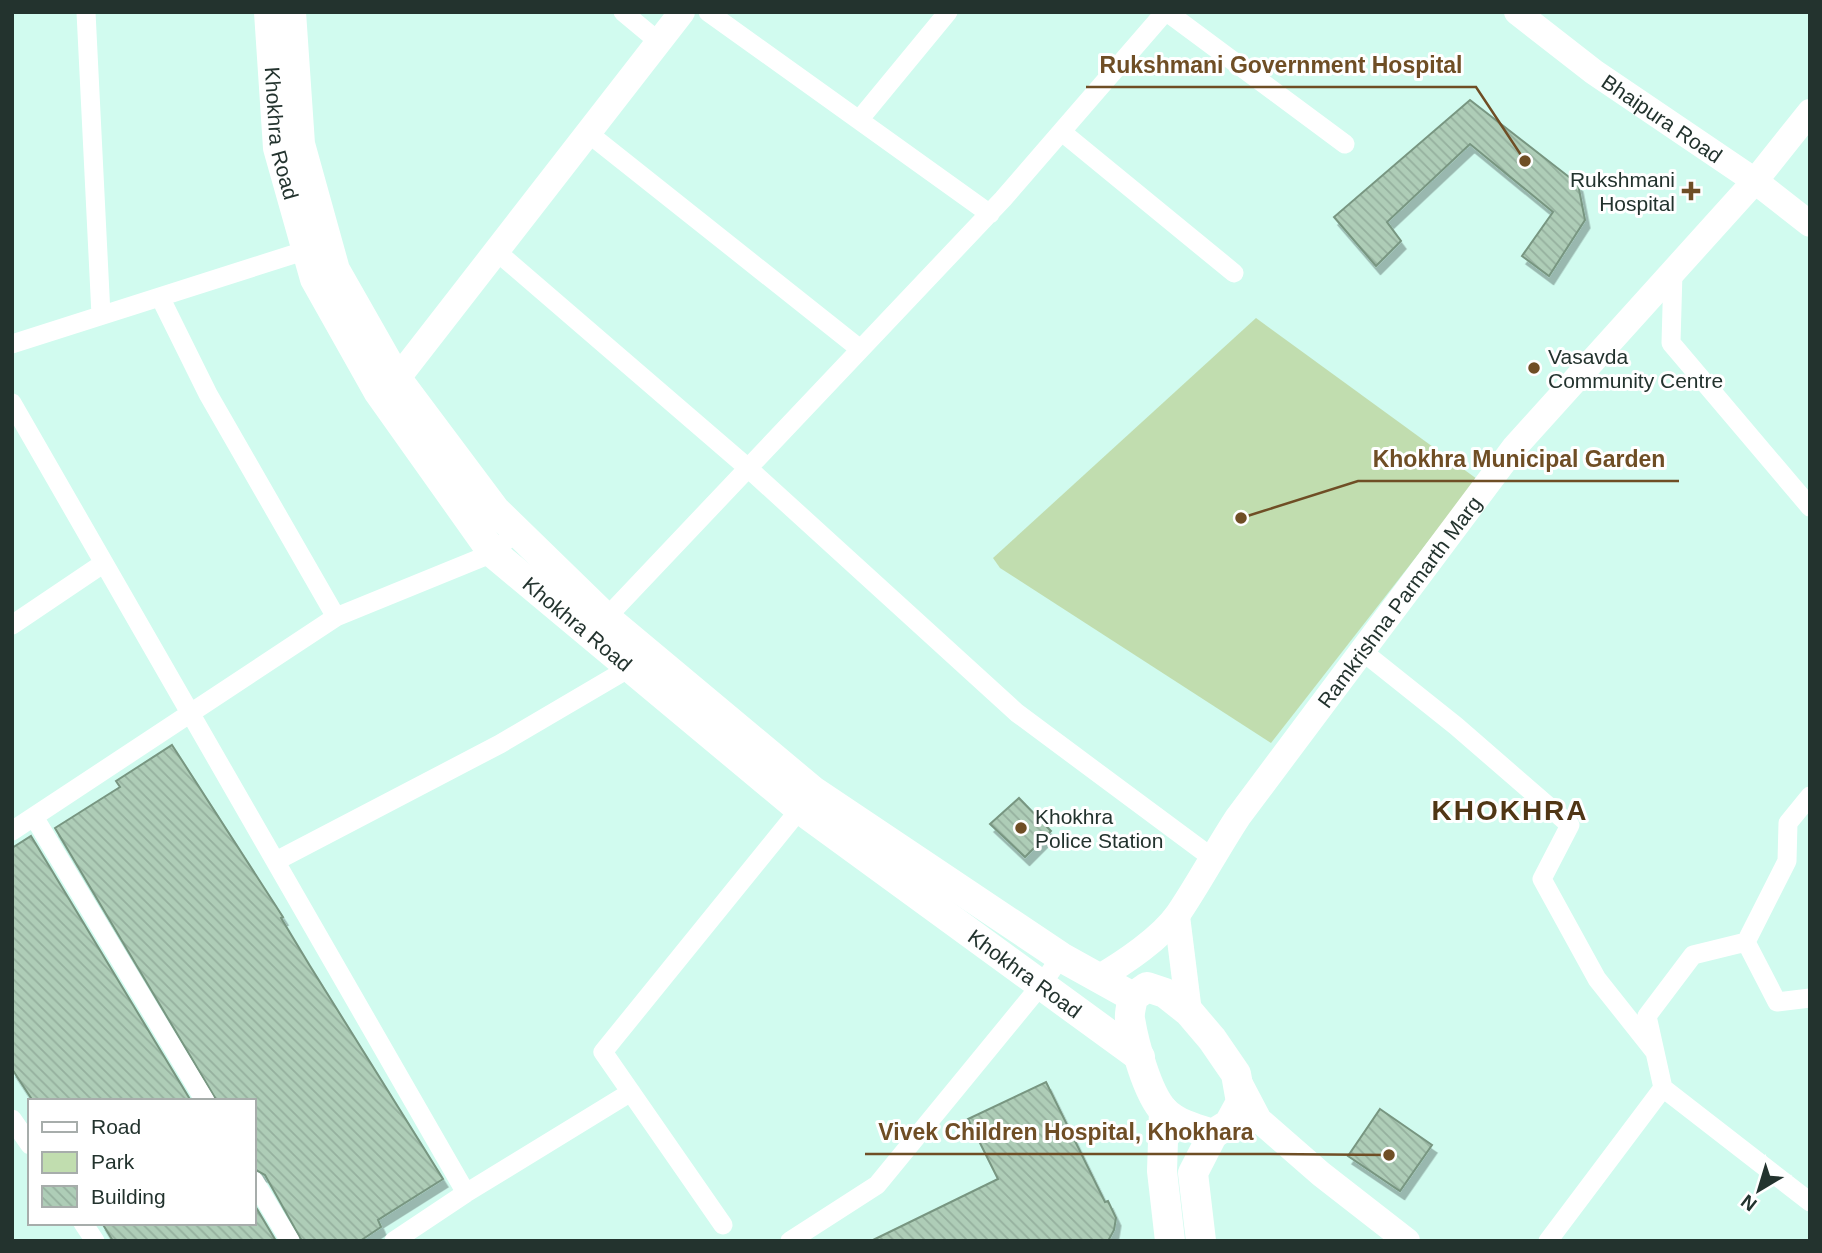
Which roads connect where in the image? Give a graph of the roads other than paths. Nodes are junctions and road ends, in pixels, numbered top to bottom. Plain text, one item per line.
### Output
1 (86, 12) edge
2 (622, 12) edge
3 (681, 12) edge
4 (708, 12) edge
5 (948, 12) edge
6 (1166, 12) edge
7 (1517, 12) edge
8 (274, 13) edge
9 (659, 42) junction
10 (1810, 112) edge
11 (859, 120) junction
12 (1062, 132) junction
13 (588, 133) junction
14 (1345, 144) dead end
15 (1755, 181) junction
16 (990, 214) junction
17 (1810, 224) edge
18 (306, 250) junction
19 (496, 251) junction
20 (1673, 272) junction
21 (1234, 274) dead end
22 (160, 297) junction
23 (101, 316) junction
24 (12, 344) edge
25 (860, 349) junction
26 (397, 379) junction
27 (12, 403) edge
28 (748, 468) junction
29 (1810, 507) edge
30 (516, 531) junction
31 (493, 552) junction
32 (104, 563) junction
33 (337, 617) junction
34 (606, 618) junction
35 (12, 625) edge
36 (1362, 652) junction
37 (631, 667) junction
38 (190, 712) junction
39 (1810, 796) edge
40 (800, 809) junction
41 (34, 817) junction
42 (12, 831) edge
43 (1211, 857) junction
44 (276, 862) junction
45 (1177, 916) junction
46 (1746, 942) junction
47 (1061, 957) junction
48 (1098, 978) junction
49 (1041, 985) junction
50 (1133, 997) junction
51 (1810, 998) edge
52 (1189, 1012) junction
53 (1655, 1052) junction
54 (1140, 1057) junction
55 (1236, 1074) junction
56 (1663, 1088) junction
57 (631, 1092) junction
58 (204, 1099) edge
59 (1164, 1111) junction
60 (12, 1119) edge
61 (1221, 1129) junction
62 (28, 1141) edge
63 (1321, 1174) junction
64 (256, 1184) edge
65 (466, 1193) junction
66 (1810, 1202) edge
67 (84, 1225) edge
68 (723, 1225) dead end
69 (1163, 1238) edge
70 (95, 1241) edge
71 (290, 1241) edge
72 (394, 1241) edge
73 (790, 1241) edge
74 (1201, 1241) edge
75 (1407, 1241) edge
76 (1548, 1241) edge

1 - 23 street
2 - 9 street
3 - 9 street
4 - 11 street
5 - 11 street
6 - 12 street
6 - 14 street
7 - 15 street, Bhaipura Road
8 - 18 main road, Khokhra Road
8 - 26 main road, Khokhra Road
9 - 13 street
10 - 15 street, Ramkrishna Parmarth Marg
11 - 16 street
12 - 16 street
12 - 21 street
13 - 19 street
13 - 25 street
15 - 17 street, Bhaipura Road
15 - 20 street, Ramkrishna Parmarth Marg
16 - 25 street
18 - 22 street
18 - 31 main road, Khokhra Road
19 - 26 street
19 - 28 street
20 - 29 street
20 - 36 street, Ramkrishna Parmarth Marg
22 - 23 street
22 - 33 street
23 - 24 street
25 - 28 street
26 - 30 main road, Khokhra Road
27 - 32 street
28 - 34 street
28 - 43 street
30 - 31 street
30 - 34 main road, Khokhra Road
31 - 33 street
31 - 37 main road, Khokhra Road
32 - 35 street
32 - 38 street
33 - 38 street
34 - 47 main road, Khokhra Road
36 - 43 street, Ramkrishna Parmarth Marg
36 - 53 street
37 - 40 main road, Khokhra Road
37 - 44 street
38 - 41 street
38 - 44 street
39 - 46 street
40 - 49 main road, Khokhra Road
40 - 57 street
41 - 42 street
41 - 58 street
43 - 45 street, Ramkrishna Parmarth Marg
44 - 65 street
45 - 48 street, Ramkrishna Parmarth Marg
45 - 52 street
46 - 51 street
46 - 53 street
47 - 48 main road, Khokhra Road
47 - 49 street
48 - 50 main road, Khokhra Road
49 - 54 main road, Khokhra Road
49 - 73 street
50 - 52 main road
50 - 54 main road
52 - 55 main road
53 - 56 street
54 - 59 main road
55 - 61 main road
55 - 63 street
56 - 66 street
56 - 76 street
57 - 65 street
57 - 68 street
59 - 61 main road
59 - 69 main road
60 - 62 street
61 - 63 street
61 - 74 main road
63 - 75 street
64 - 71 street
65 - 72 street
67 - 70 street

